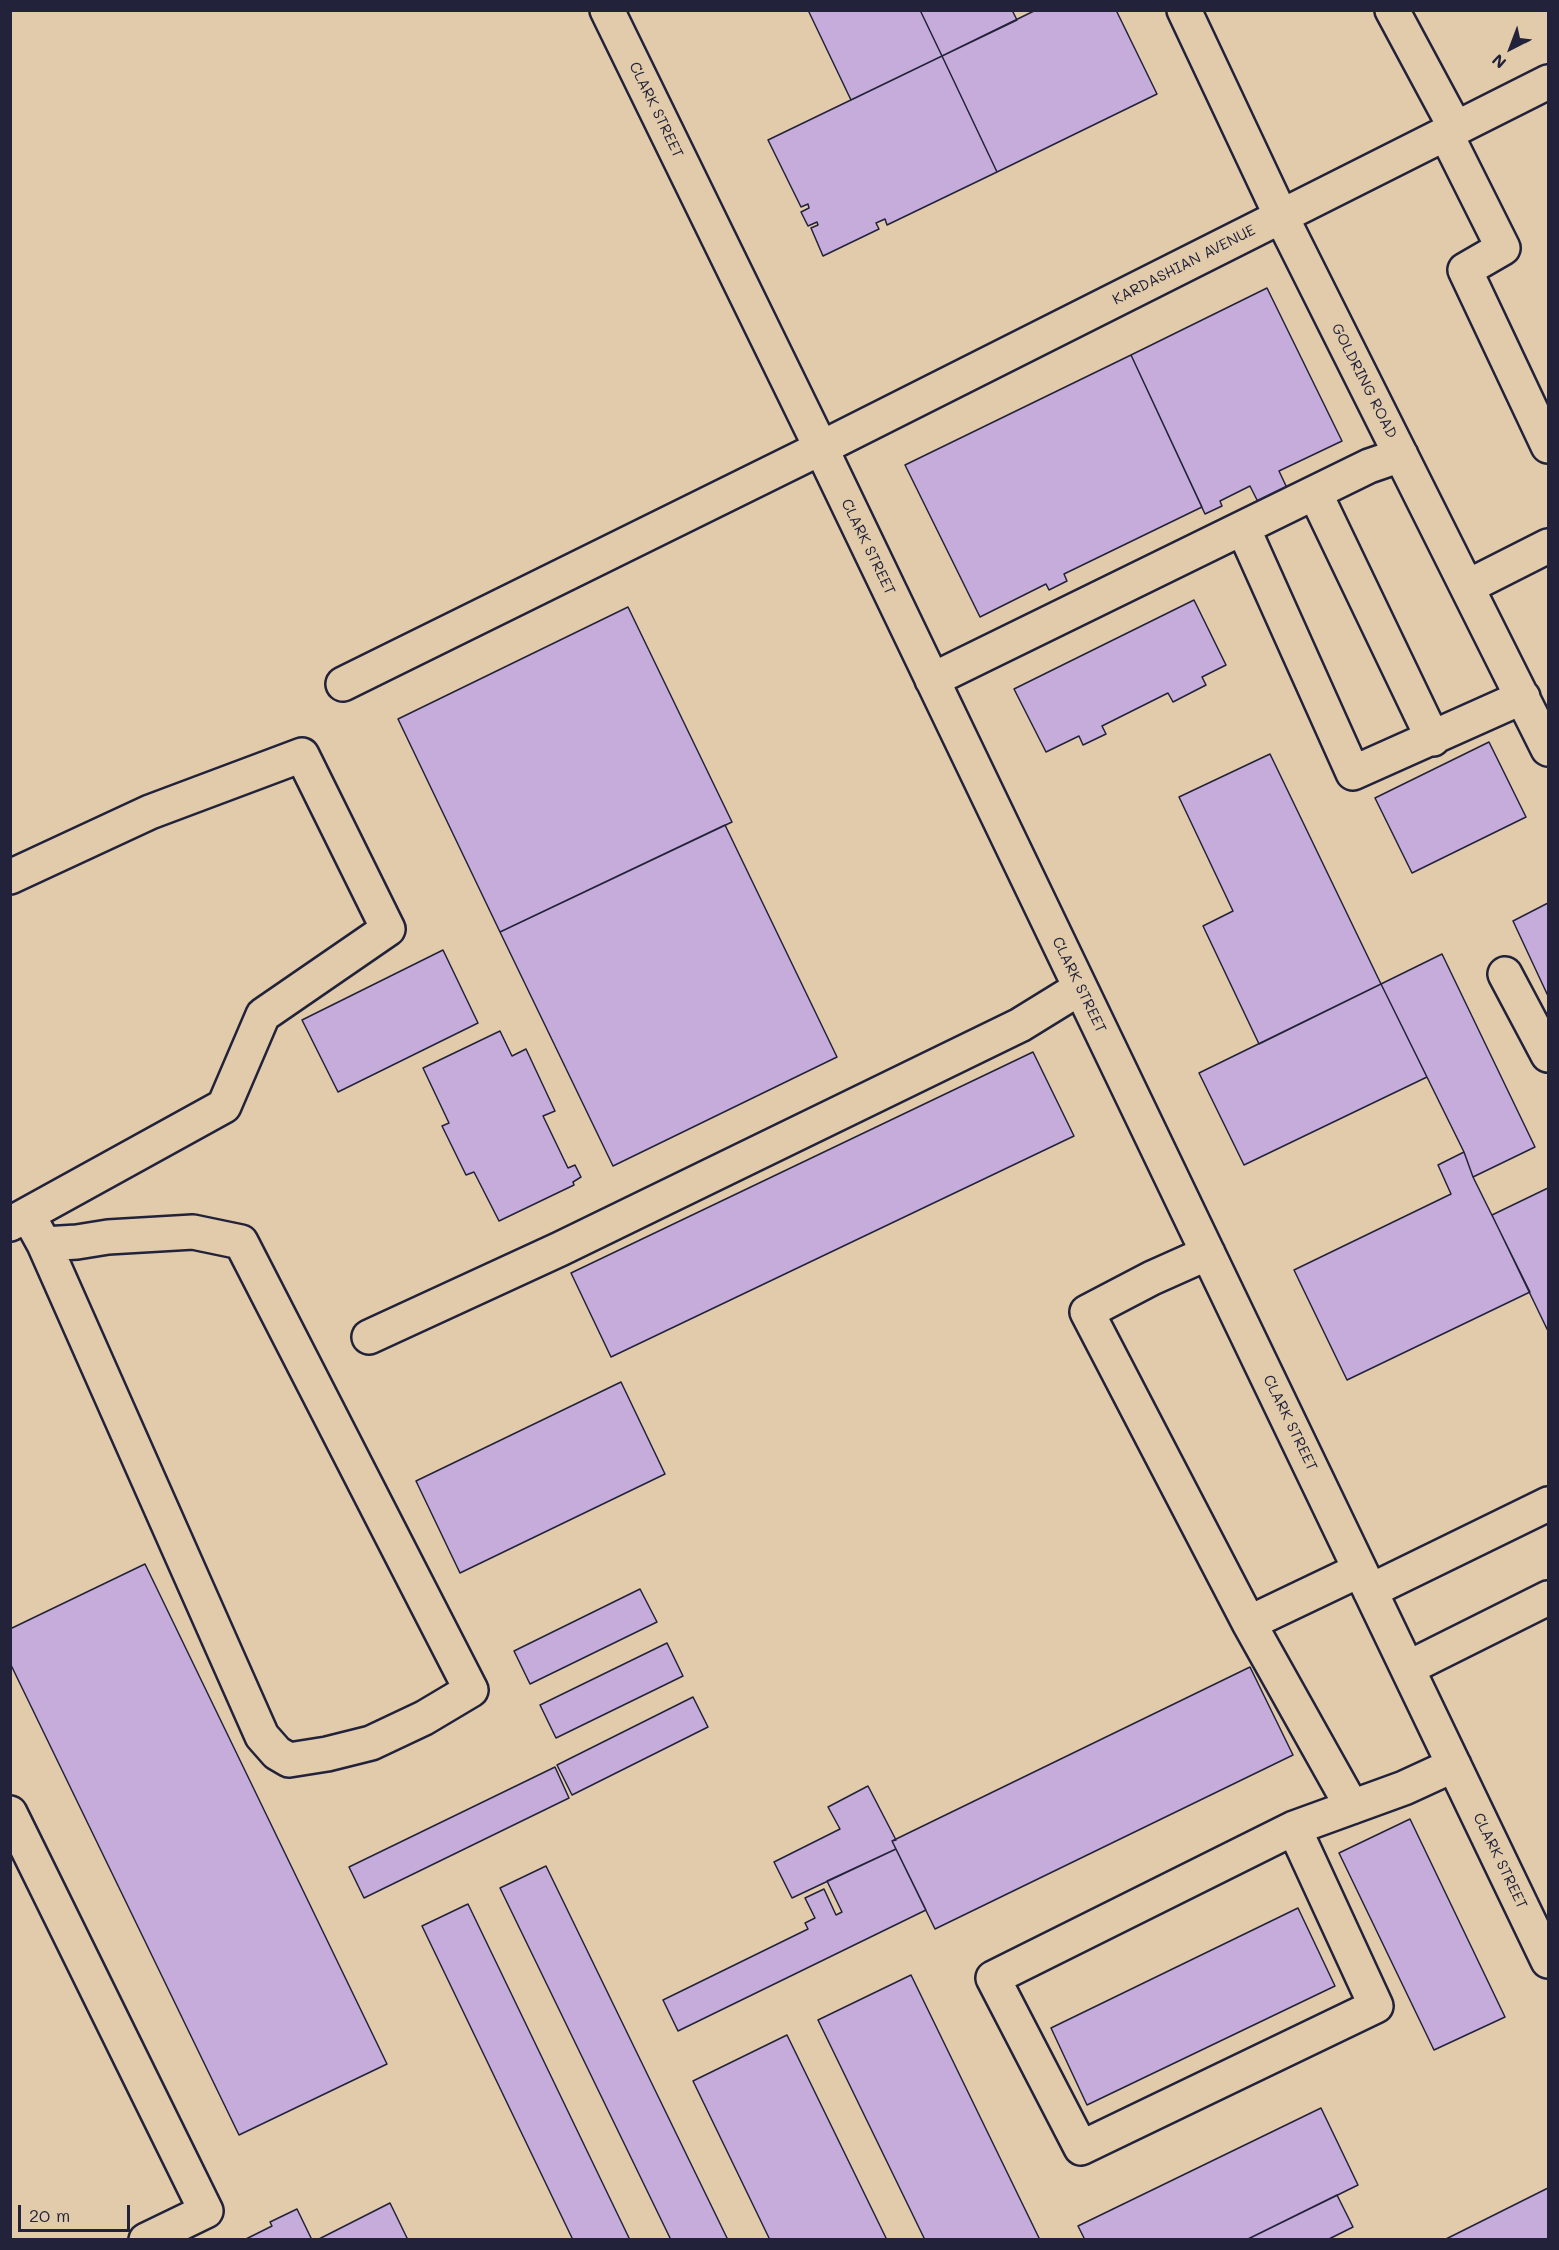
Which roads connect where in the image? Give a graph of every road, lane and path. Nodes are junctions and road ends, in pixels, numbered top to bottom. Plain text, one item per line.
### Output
1 (607, 10) edge
2 (1184, 10) edge
3 (1392, 10) edge
4 (1548, 82) edge
5 (1451, 131) junction
6 (1281, 216) junction
7 (1548, 446) edge
8 (821, 448) junction
9 (1401, 455) junction
10 (1315, 493) junction
11 (1243, 528) junction
12 (1548, 546) edge
13 (1467, 587) junction
14 (932, 680) junction
15 (344, 684) dead end
16 (1522, 697) junction
17 (1433, 739) junction
18 (1548, 749) edge
19 (10, 877) edge
20 (1505, 974) dead end
21 (1080, 988) junction
22 (1548, 1055) edge
23 (19, 1219) edge
24 (44, 1244) junction
25 (1208, 1253) junction
26 (369, 1337) dead end
27 (1548, 1504) edge
28 (1365, 1581) junction
29 (1548, 1598) edge
30 (1249, 1623) junction
31 (1408, 1668) junction
32 (1454, 1765) junction
33 (1352, 1807) junction
34 (10, 1813) edge
35 (1294, 1828) junction
36 (1548, 1961) edge
37 (146, 2240) edge

1 - 8 street, CLARK STREET
2 - 6 street, GOLDRING ROAD
3 - 5 street
4 - 5 street, KARDASHIAN AVENUE
5 - 6 street, KARDASHIAN AVENUE
5 - 7 street
6 - 8 street, KARDASHIAN AVENUE
6 - 9 street, GOLDRING ROAD
8 - 14 street, CLARK STREET
8 - 15 street, KARDASHIAN AVENUE
9 - 10 street
9 - 13 street, GOLDRING ROAD
10 - 11 street
10 - 17 street
11 - 14 street
11 - 17 street
12 - 13 street
13 - 16 street, GOLDRING ROAD
14 - 21 street, CLARK STREET
16 - 17 street
16 - 18 street, GOLDRING ROAD
19 - 23 street
20 - 22 street
21 - 25 street, CLARK STREET
21 - 26 street
23 - 24 street
24 - 24 street
25 - 28 street, CLARK STREET
25 - 30 street
27 - 28 street
28 - 30 street
28 - 31 street, CLARK STREET
29 - 31 street
30 - 33 street
31 - 32 street, CLARK STREET
32 - 33 street
32 - 36 street, CLARK STREET
33 - 35 street
34 - 37 street
35 - 35 street

